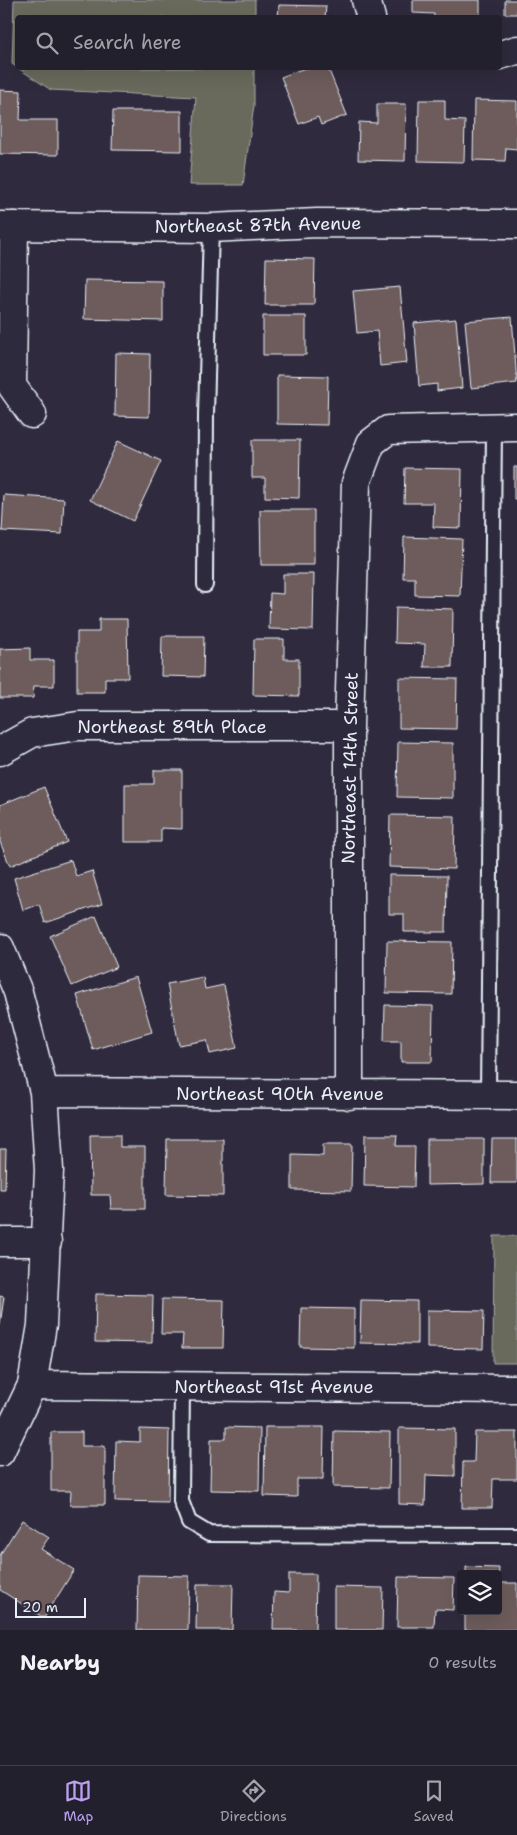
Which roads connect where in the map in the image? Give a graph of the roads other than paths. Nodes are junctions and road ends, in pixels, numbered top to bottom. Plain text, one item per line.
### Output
1 (517, 50) edge
2 (502, 54) edge
3 (517, 224) edge
4 (7, 226) edge
5 (210, 228) junction
6 (32, 414) dead end
7 (505, 427) edge
8 (205, 585) dead end
9 (349, 726) junction
10 (0, 751) edge
11 (0, 948) edge
12 (44, 1092) junction
13 (349, 1095) junction
14 (488, 1095) junction
15 (517, 1095) edge
16 (0, 1242) edge
17 (47, 1242) junction
18 (32, 1385) junction
19 (182, 1386) junction
20 (517, 1389) edge
21 (0, 1452) edge
22 (517, 1535) edge

1 - 2 street
3 - 5 street, Northeast 87th Avenue
4 - 5 street, Northeast 87th Avenue
4 - 6 street
5 - 8 lane
7 - 9 street, Northeast 14th Street
7 - 14 lane
9 - 10 street, Northeast 89th Place
9 - 13 street, Northeast 14th Street
11 - 12 street
12 - 13 street, Northeast 90th Avenue
12 - 17 street
13 - 14 street, Northeast 90th Avenue
14 - 15 street, Northeast 90th Avenue
16 - 17 street
17 - 18 street
18 - 19 street, Northeast 91st Avenue
18 - 21 street
19 - 20 street, Northeast 91st Avenue
19 - 22 lane

